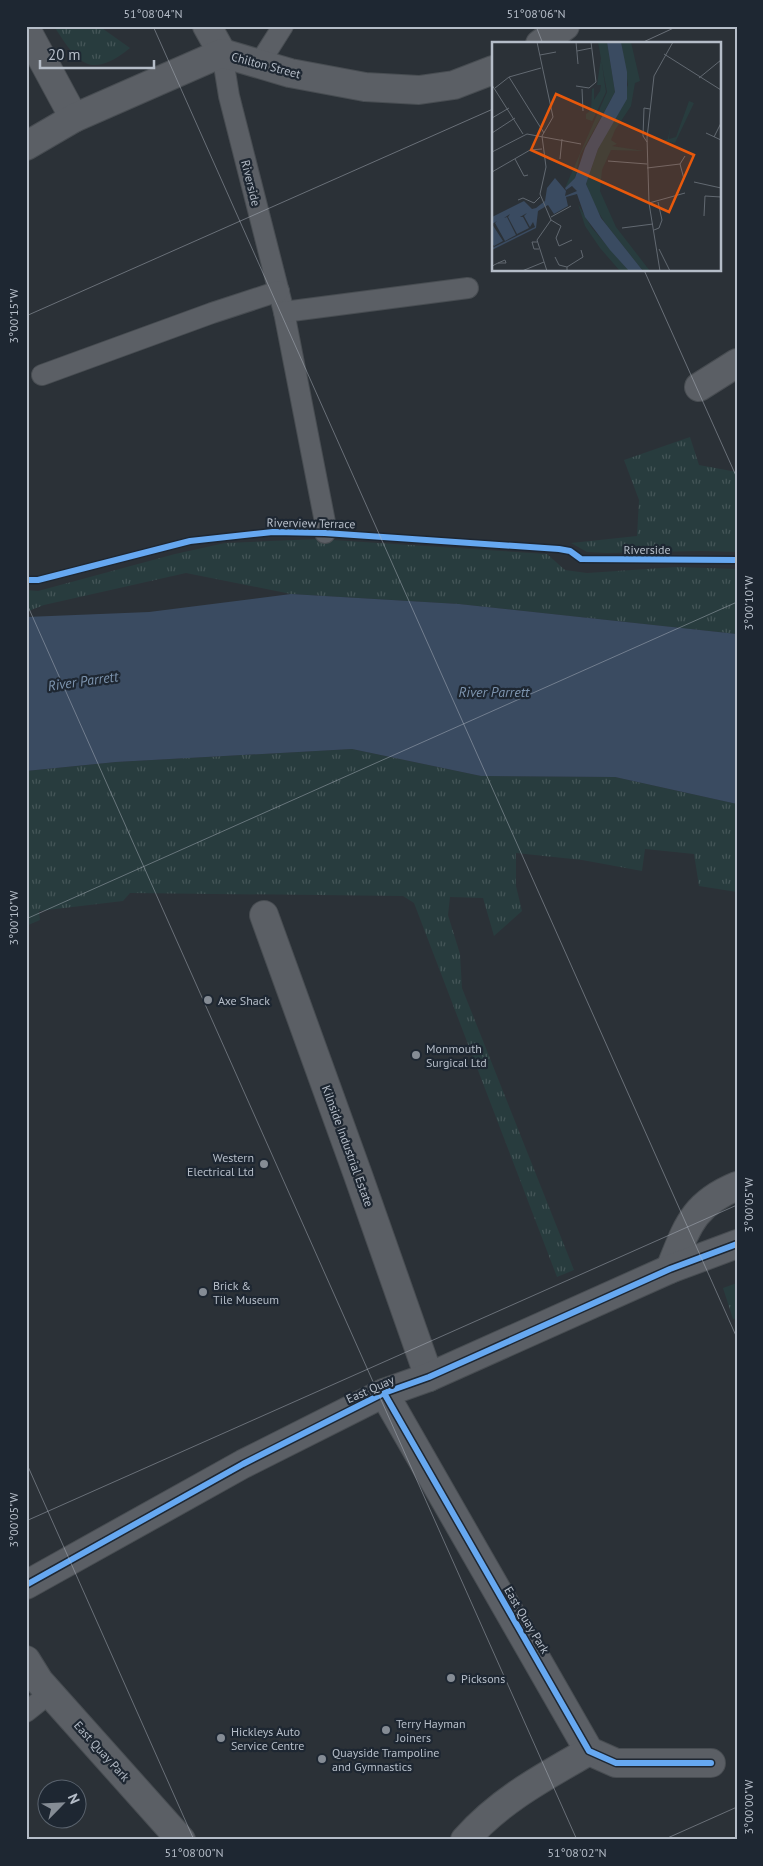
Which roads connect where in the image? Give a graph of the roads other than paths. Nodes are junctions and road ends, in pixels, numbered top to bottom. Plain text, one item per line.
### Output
1 (206, 26) edge
2 (283, 26) edge
3 (565, 26) edge
4 (26, 29) edge
5 (543, 42) edge
6 (222, 53) junction
7 (259, 64) junction
8 (492, 70) edge
9 (74, 118) junction
10 (26, 146) edge
11 (468, 288) dead end
12 (279, 291) junction
13 (284, 312) junction
14 (737, 363) edge
15 (42, 375) dead end
16 (699, 387) dead end
17 (325, 533) dead end
18 (264, 915) dead end
19 (737, 1186) edge
20 (737, 1244) edge
21 (670, 1269) junction
22 (429, 1377) junction
23 (384, 1393) junction
24 (26, 1585) edge
25 (26, 1660) edge
26 (50, 1693) junction
27 (26, 1712) edge
28 (589, 1751) junction
29 (711, 1763) dead end
30 (181, 1840) edge
31 (465, 1840) edge

1 - 6 street
2 - 7 lane
3 - 5 street
4 - 9 street
6 - 7 street, Chilton Street
6 - 9 street, Chilton Street
6 - 12 lane, Riverside
7 - 8 street, Chilton Street
9 - 10 street, Chilton Street
11 - 13 lane
12 - 13 lane, Riverside
12 - 15 lane
13 - 17 lane, Riverside
14 - 16 street
18 - 22 street, Kilnside Industrial Estate
19 - 21 street
20 - 21 street, East Quay
21 - 22 street, East Quay
22 - 23 street, East Quay
23 - 24 street, East Quay
23 - 28 street, East Quay Park
25 - 26 street, East Quay Park
26 - 27 lane
26 - 30 street, East Quay Park
28 - 29 street
28 - 31 street

